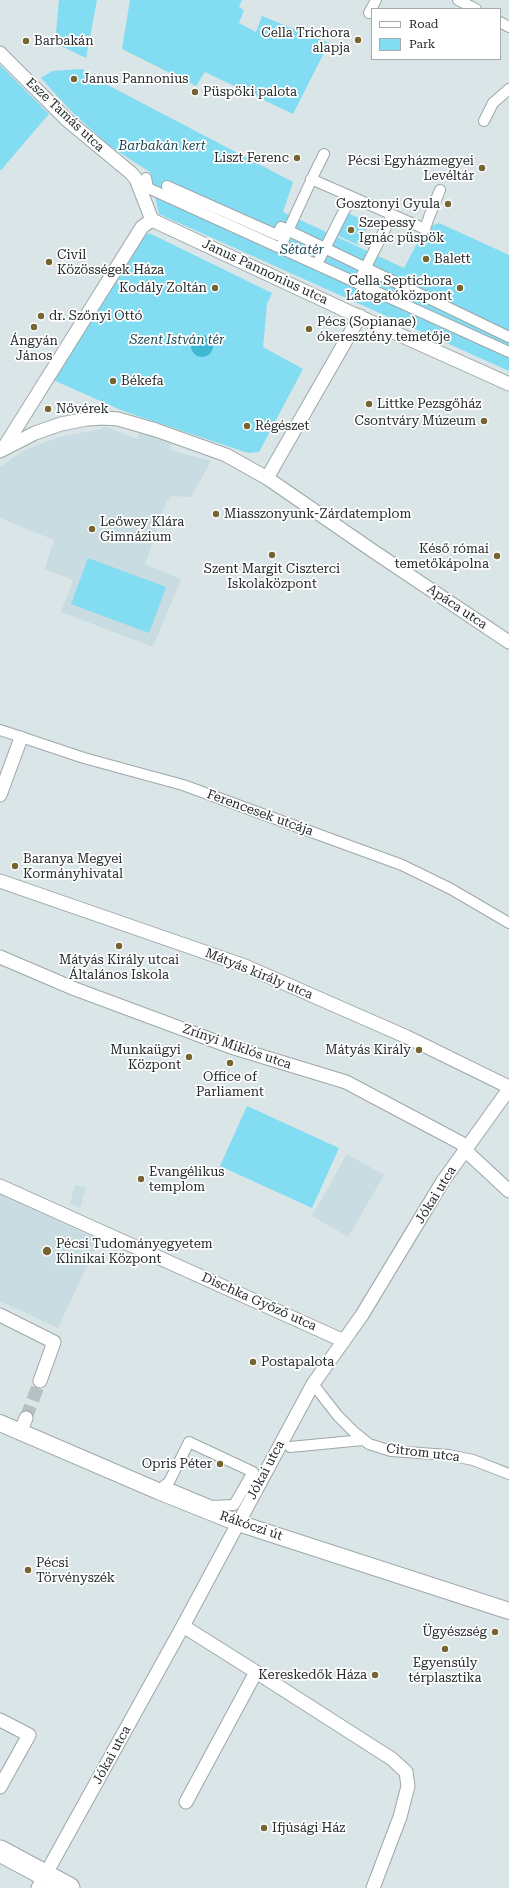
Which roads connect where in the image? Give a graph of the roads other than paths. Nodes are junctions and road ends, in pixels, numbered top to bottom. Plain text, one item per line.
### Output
1 (458, 0) edge
2 (474, 8) edge
3 (371, 9) edge
4 (369, 13) dead end
5 (0, 52) edge
6 (509, 89) edge
7 (484, 121) dead end
8 (324, 154) dead end
9 (314, 173) junction
10 (146, 178) dead end
11 (167, 186) dead end
12 (144, 189) junction
13 (440, 190) dead end
14 (351, 197) junction
15 (392, 215) junction
16 (152, 220) junction
17 (288, 230) junction
18 (280, 248) junction
19 (324, 248) junction
20 (317, 264) junction
21 (366, 267) junction
22 (358, 283) junction
23 (360, 316) junction
24 (509, 337) edge
25 (509, 352) edge
26 (509, 384) edge
27 (1, 450) edge
28 (267, 478) junction
29 (509, 642) edge
30 (0, 730) edge
31 (21, 738) junction
32 (0, 795) edge
33 (0, 881) edge
34 (509, 923) edge
35 (0, 957) edge
36 (509, 1088) edge
37 (465, 1150) junction
38 (0, 1186) edge
39 (509, 1191) edge
40 (0, 1315) edge
41 (344, 1341) junction
42 (40, 1382) tunnel mouth
43 (313, 1384) junction
44 (0, 1423) edge
45 (363, 1440) junction
46 (290, 1447) dead end
47 (509, 1474) edge
48 (164, 1486) joint
49 (238, 1523) junction
50 (509, 1611) edge
51 (183, 1626) junction
52 (256, 1672) junction
53 (0, 1720) edge
54 (0, 1787) edge
55 (186, 1802) dead end
56 (0, 1851) edge
57 (41, 1882) edge
58 (69, 1888) edge
59 (373, 1888) edge

1 - 2 street
3 - 4 street
5 - 12 street, Esze Tamás utca
6 - 7 street
8 - 9 street
9 - 14 street
9 - 17 street
10 - 12 street
11 - 17 street
12 - 16 street, Esze Tamás utca
12 - 18 street
13 - 15 street
14 - 15 street
14 - 19 street
15 - 21 street
16 - 23 street, Janus Pannonius utca
16 - 27 street
17 - 18 street
17 - 19 street
18 - 20 street
19 - 20 street
19 - 21 street
20 - 22 street
21 - 22 street
21 - 24 street
22 - 25 street
23 - 26 street, Janus Pannonius utca
23 - 28 street
27 - 28 street
28 - 29 street, Apáca utca
30 - 31 street, Ferencesek utcája
31 - 32 street
31 - 34 street, Ferencesek utcája
33 - 36 street, Mátyás király utca
35 - 37 street, Zrínyi Miklós utca
36 - 37 street, Jókai utca
37 - 39 street, Zrínyi Miklós utca
37 - 41 street, Jókai utca
38 - 41 street, Dischka Győző utca
40 - 42 street
41 - 43 street, Jókai utca
43 - 45 street, Citrom utca
43 - 49 street, Jókai utca
44 - 49 street, Rákóczi út
45 - 46 street
45 - 47 street, Citrom utca
48 - 48 street
49 - 50 street, Rákóczi út
49 - 51 street, Jókai utca
51 - 52 street
51 - 57 street, Jókai utca
52 - 55 street
52 - 59 street
53 - 54 street
56 - 57 main road
57 - 58 main road

